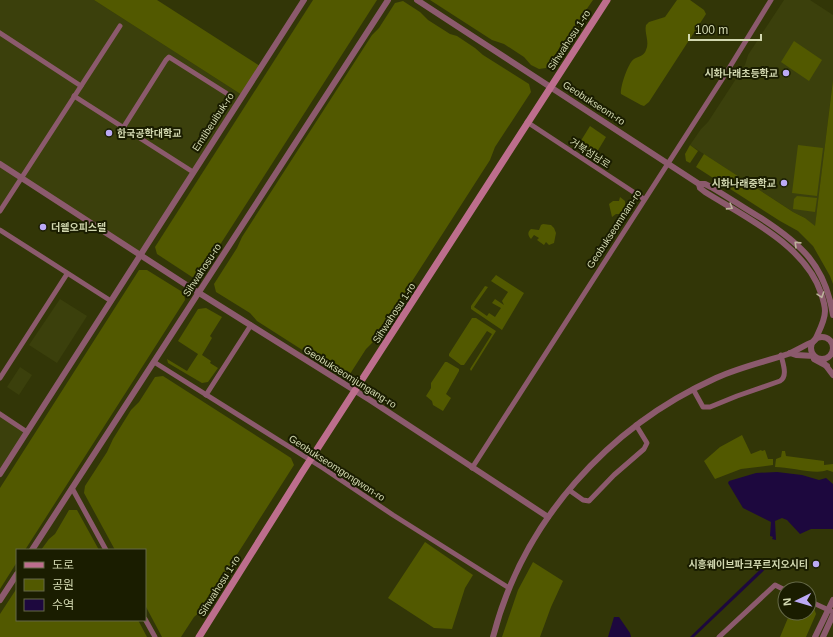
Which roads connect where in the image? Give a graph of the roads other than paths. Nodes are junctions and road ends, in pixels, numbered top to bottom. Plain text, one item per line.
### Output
1 (304, 0) edge
2 (388, 0) edge
3 (417, 0) edge
4 (607, 0) edge
5 (771, 0) edge
6 (120, 26) dead end
7 (0, 33) edge
8 (81, 86) junction
9 (550, 86) junction
10 (226, 93) dead end
11 (74, 96) junction
12 (526, 122) junction
13 (123, 128) junction
14 (0, 164) edge
15 (668, 164) junction
16 (193, 172) junction
17 (21, 178) junction
18 (699, 184) junction
19 (644, 199) junction
20 (0, 211) edge
21 (0, 230) edge
22 (140, 255) junction
23 (67, 274) junction
24 (198, 292) junction
25 (111, 301) junction
26 (833, 315) edge
27 (251, 326) junction
28 (818, 332) junction
29 (814, 341) junction
30 (833, 345) edge
31 (803, 346) junction
32 (790, 353) junction
33 (781, 356) junction
34 (807, 356) junction
35 (814, 356) junction
36 (821, 359) junction
37 (154, 362) junction
38 (827, 366) junction
39 (833, 375) edge
40 (0, 378) edge
41 (693, 390) junction
42 (355, 392) junction
43 (206, 395) junction
44 (0, 414) edge
45 (636, 424) junction
46 (27, 432) junction
47 (310, 460) junction
48 (472, 468) junction
49 (0, 474) edge
50 (72, 488) junction
51 (569, 490) junction
52 (548, 517) junction
53 (33, 549) edge
54 (105, 549) edge
55 (16, 576) edge
56 (777, 586) edge
57 (510, 588) junction
58 (0, 600) edge
59 (833, 600) edge
60 (817, 605) edge
61 (831, 611) edge
62 (833, 615) edge
63 (146, 621) edge
64 (155, 637) edge
65 (199, 637) edge
66 (493, 637) edge
67 (719, 637) edge
68 (815, 637) edge
69 (823, 637) edge

1 - 16 street, Emtibeuibuk-ro
2 - 24 street, Sihwahosu-ro
3 - 9 street, Geobukseom-ro
4 - 9 main road, Sihwahosu 1-ro
5 - 15 street, Geobukseomnam-ro
6 - 8 street
7 - 8 street
8 - 11 street
9 - 12 main road, Sihwahosu 1-ro
9 - 15 street, Geobukseom-ro
10 - 13 street
11 - 13 street
11 - 17 street
12 - 19 street, 거북섬남로
12 - 42 main road, Sihwahosu 1-ro
13 - 16 street
14 - 17 street
15 - 18 street, Geobukseom-ro
15 - 19 street, Geobukseomnam-ro
16 - 22 street, Emtibeuibuk-ro
17 - 20 street
17 - 22 street
26 -> 18 street
18 -> 28 street
19 - 48 street, Geobukseomnam-ro
21 - 23 street
22 - 24 street, Geobukseomjungang-ro
22 - 25 street, Emtibeuibuk-ro
23 - 25 street
23 - 40 street
24 - 27 street, Geobukseomjungang-ro
24 - 37 street, Sihwahosu-ro
25 - 46 street, Emtibeuibuk-ro
27 - 42 street, Geobukseomjungang-ro
27 - 43 street
28 - 29 street
28 - 31 street
29 - 30 street
29 - 31 street
29 - 35 street
30 - 36 street
31 - 32 street
32 - 33 street
32 - 34 street
33 - 41 street
33 - 41 street
34 - 35 street
34 - 38 street
35 - 36 street
36 - 38 street
37 - 43 street, Geobukseomgongwon-ro
37 - 50 street, Sihwahosu-ro
38 - 39 street
41 - 45 street
42 - 47 main road, Sihwahosu 1-ro
42 - 48 street, Geobukseomjungang-ro
43 - 47 street, Geobukseomgongwon-ro
44 - 46 street
45 - 51 street
45 - 51 street
46 - 49 street, Emtibeuibuk-ro
47 - 57 street, Geobukseomgongwon-ro
47 - 65 main road, Sihwahosu 1-ro
48 - 52 street, Geobukseomjungang-ro
50 - 53 street, Sihwahosu-ro
50 - 54 street
51 - 52 street
52 - 57 street
55 - 58 street
56 - 67 street
57 - 66 street
59 - 61 street
60 - 61 street
61 - 68 street
62 - 69 street
63 - 64 street

